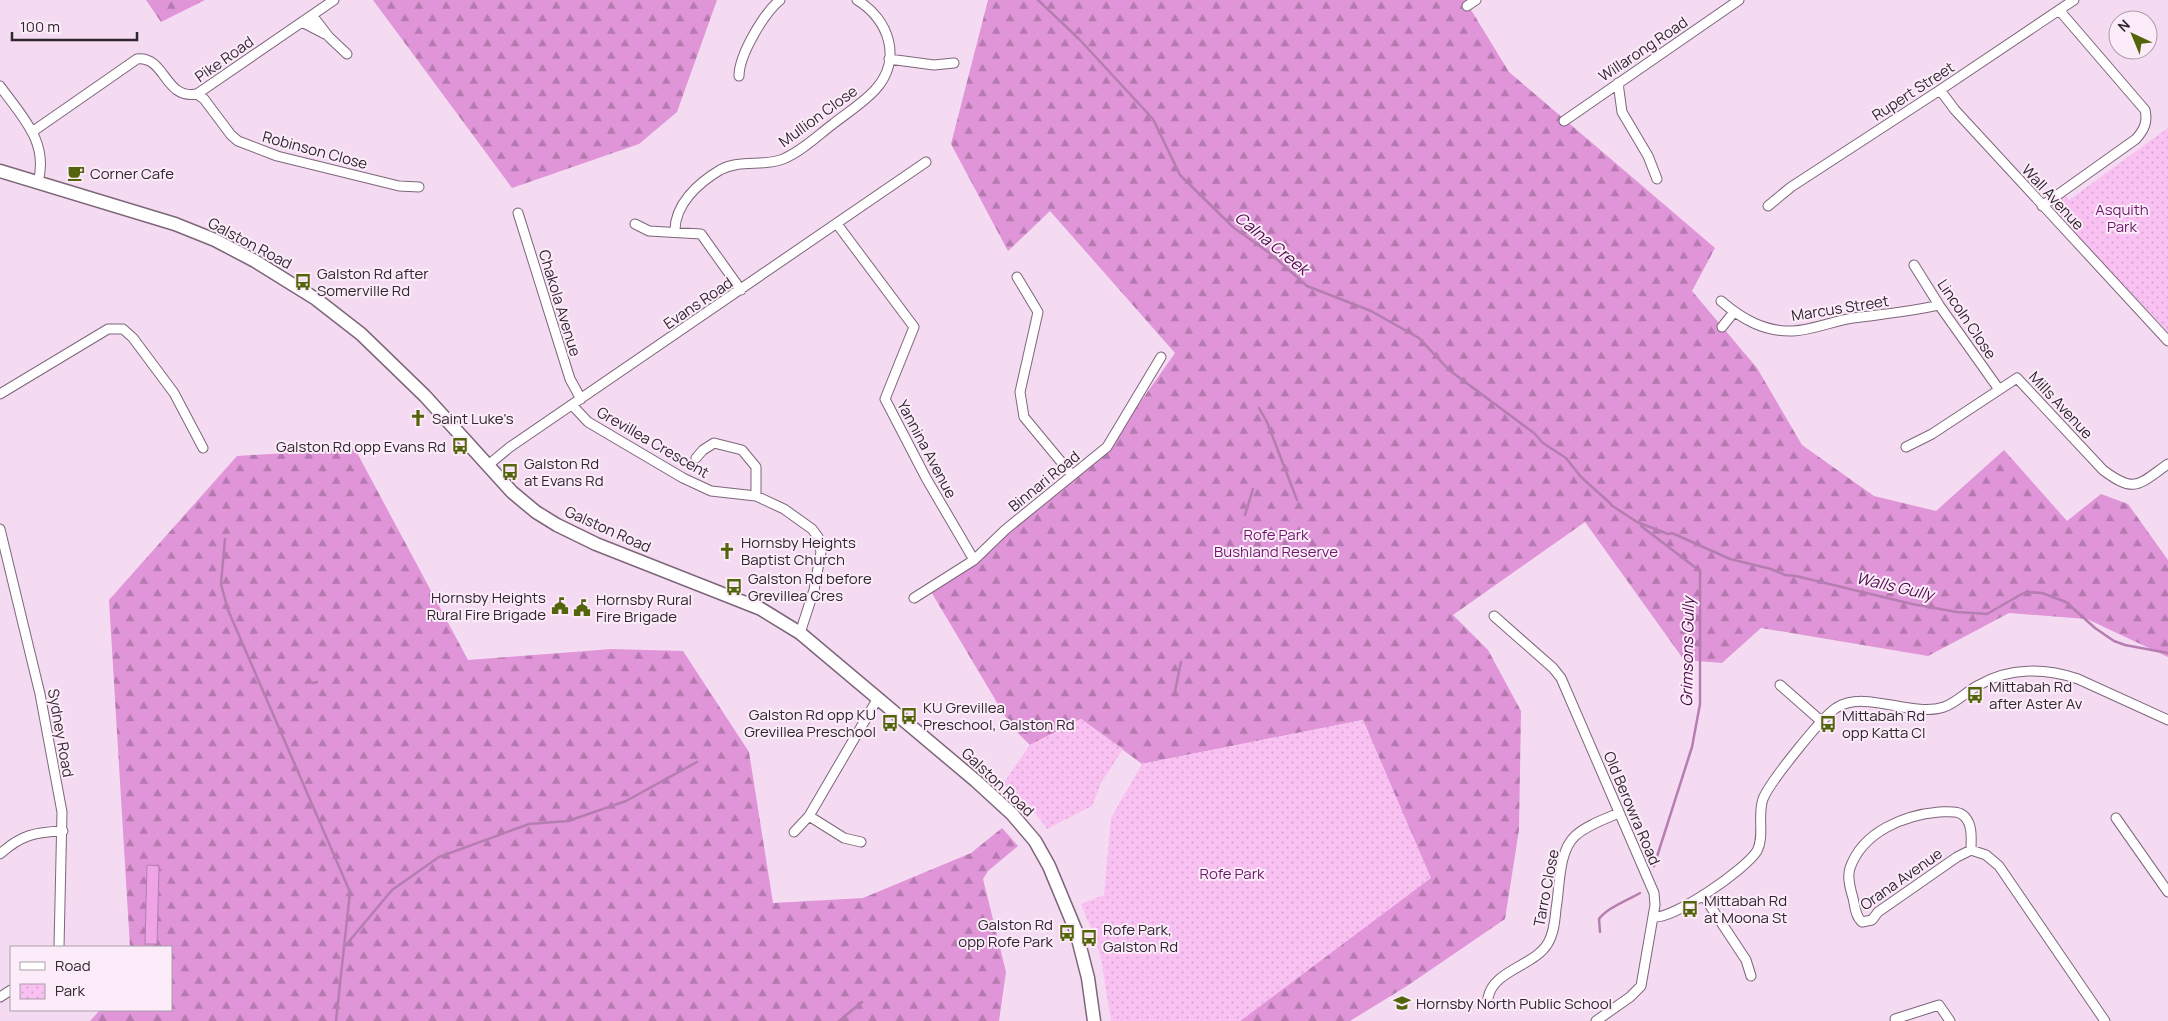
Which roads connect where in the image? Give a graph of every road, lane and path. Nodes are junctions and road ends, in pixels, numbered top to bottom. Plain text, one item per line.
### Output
1 (334, 0) edge
2 (780, 0) edge
3 (857, 0) edge
4 (1476, 0) edge
5 (1738, 0) edge
6 (2074, 0) edge
7 (1467, 6) dead end
8 (2059, 10) junction
9 (312, 15) junction
10 (302, 22) junction
11 (329, 37) junction
12 (347, 54) dead end
13 (889, 59) junction
14 (954, 63) dead end
15 (739, 76) dead end
16 (1618, 83) junction
17 (0, 86) edge
18 (1940, 90) junction
19 (197, 94) junction
20 (1564, 121) dead end
21 (32, 132) junction
22 (926, 162) dead end
23 (0, 171) edge
24 (1657, 179) dead end
25 (38, 182) junction
26 (419, 187) dead end
27 (1768, 206) dead end
28 (2042, 206) junction
29 (518, 213) dead end
30 (635, 224) dead end
31 (837, 224) junction
32 (675, 232) junction
33 (1914, 265) dead end
34 (1017, 276) dead end
35 (741, 290) junction
36 (1721, 301) dead end
37 (1939, 305) junction
38 (1734, 312) junction
39 (1722, 327) dead end
40 (2168, 341) edge
41 (1160, 357) dead end
42 (1998, 388) junction
43 (0, 394) edge
44 (581, 399) junction
45 (572, 406) junction
46 (1906, 447) dead end
47 (203, 448) dead end
48 (696, 458) dead end
49 (2168, 464) edge
50 (487, 466) junction
51 (1072, 475) junction
52 (756, 496) junction
53 (0, 528) edge
54 (974, 560) junction
55 (914, 598) dead end
56 (1494, 616) dead end
57 (800, 633) junction
58 (1780, 685) dead end
59 (878, 698) junction
60 (2168, 720) edge
61 (1821, 721) junction
62 (1619, 813) junction
63 (809, 816) junction
64 (2116, 818) dead end
65 (63, 831) junction
66 (794, 832) dead end
67 (861, 842) dead end
68 (1971, 850) junction
69 (0, 854) edge
70 (2168, 892) edge
71 (1703, 895) junction
72 (1654, 917) junction
73 (59, 946) edge
74 (1752, 976) dead end
75 (1488, 998) dead end
76 (1896, 1019) dead end
77 (1094, 1021) edge
78 (1596, 1021) edge
79 (1950, 1021) edge
80 (2105, 1021) edge

1 - 9 street, Pike Road
2 - 15 street
3 - 13 street, Mullion Close
4 - 7 street
5 - 16 street, Willarong Road
6 - 8 street, Rupert Street
8 - 18 street, Rupert Street
8 - 28 street
9 - 10 street, Pike Road
9 - 11 street
10 - 11 street
10 - 19 street, Pike Road
11 - 12 street
13 - 14 street
13 - 32 street, Mullion Close
16 - 20 street, Willarong Road
16 - 24 street
17 - 21 street
18 - 27 street, Rupert Street
18 - 28 street, Wall Avenue
19 - 21 street, Pike Road
19 - 26 street, Robinson Close
21 - 25 street
22 - 31 street, Evans Road
23 - 25 main road, Galston Road
25 - 50 main road, Galston Road
28 - 40 street, Wall Avenue
29 - 44 street, Chakola Avenue
30 - 32 street
31 - 35 street, Evans Road
31 - 54 street, Yannina Avenue
32 - 35 street
33 - 37 street, Lincoln Close
34 - 51 street
35 - 44 street, Evans Road
36 - 38 street, Marcus Street
37 - 38 street, Marcus Street
37 - 42 street, Lincoln Close
38 - 39 street
41 - 51 street, Binnari Road
42 - 46 street, Mills Avenue
42 - 49 street, Mills Avenue
43 - 47 street
44 - 45 street, Evans Road
45 - 50 street, Evans Road
45 - 52 street, Grevillea Crescent
48 - 52 street, Grevillea Crescent
50 - 57 main road, Galston Road
51 - 54 street, Binnari Road
52 - 57 street, Grevillea Crescent
53 - 65 street, Sydney Road
54 - 55 street, Binnari Road
56 - 62 street, Old Berowra Road
57 - 59 main road, Galston Road
58 - 61 street
59 - 63 street
59 - 77 main road, Galston Road
60 - 61 street
61 - 71 street
62 - 72 street, Old Berowra Road
62 - 75 street, Tarro Close
63 - 66 street
63 - 67 street
64 - 70 street
65 - 69 street
65 - 73 street, Sydney Road
68 - 68 street, Orana Avenue
68 - 80 street
71 - 72 street
71 - 74 street
72 - 78 street, Old Berowra Road
76 - 79 street

